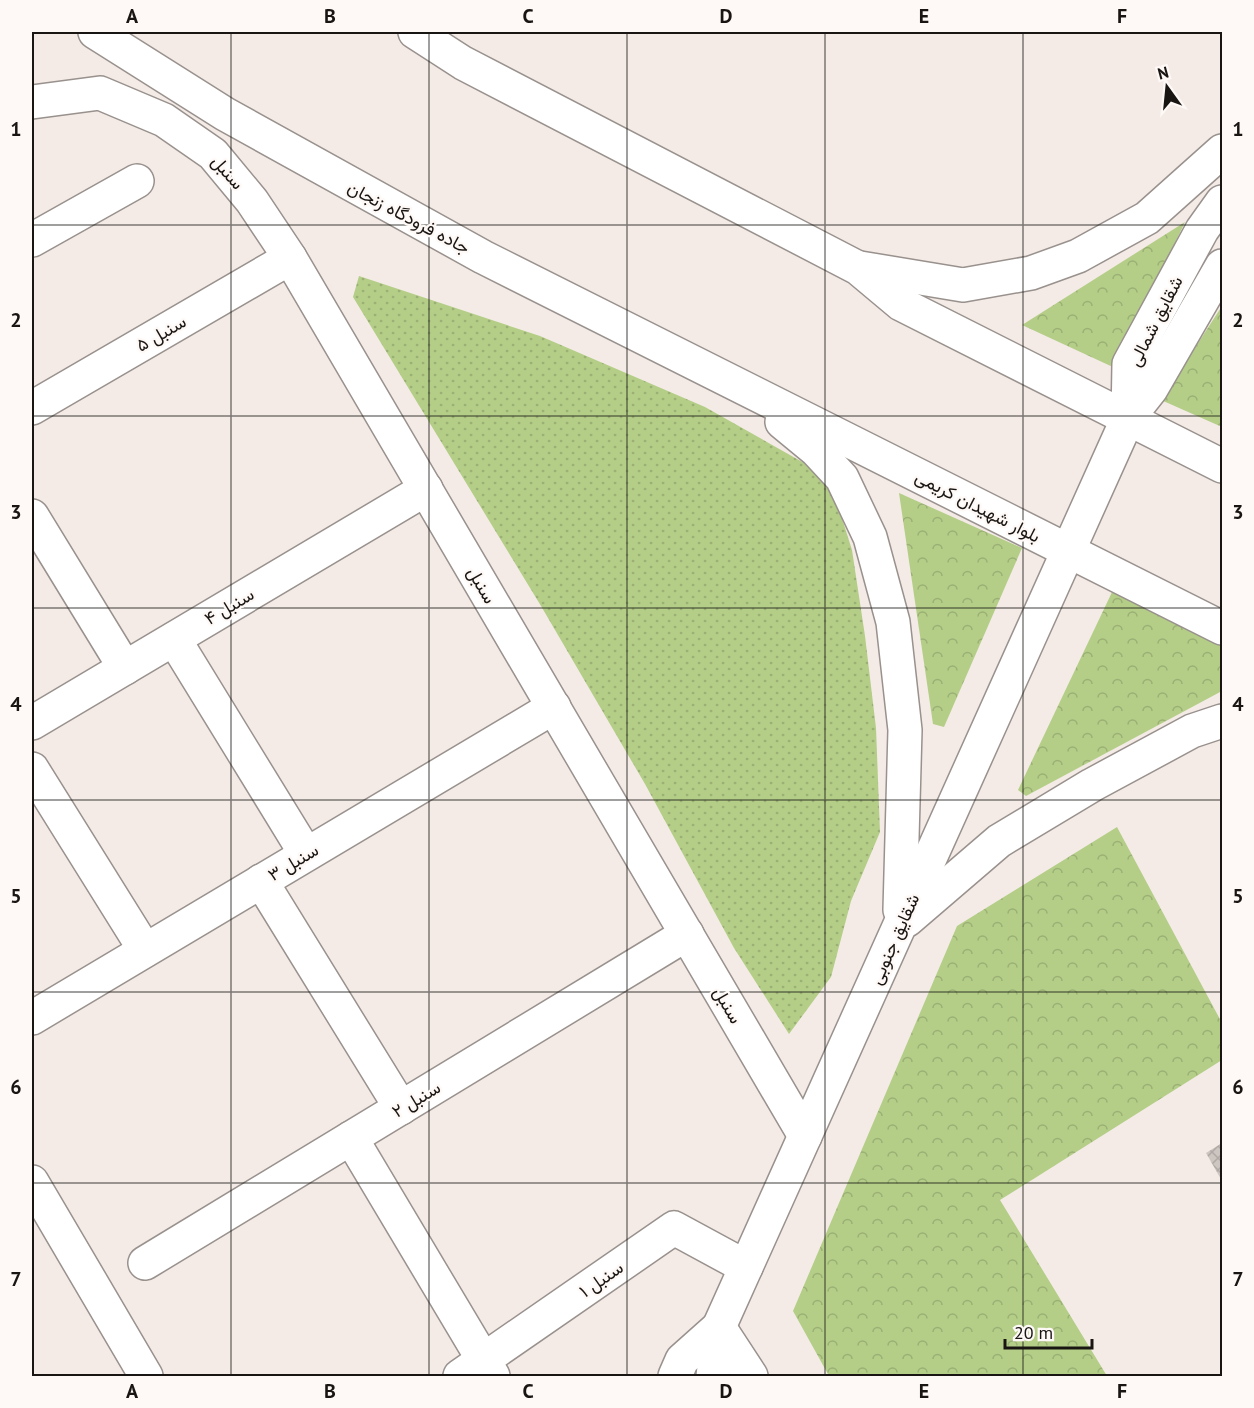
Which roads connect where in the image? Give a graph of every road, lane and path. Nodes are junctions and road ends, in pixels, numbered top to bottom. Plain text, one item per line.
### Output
1 (95, 32) edge
2 (415, 32) edge
3 (32, 102) edge
4 (1222, 150) edge
5 (137, 181) dead end
6 (1222, 202) edge
7 (32, 240) edge
8 (290, 258) junction
9 (1222, 266) edge
10 (858, 268) junction
11 (734, 383) junction
12 (32, 408) edge
13 (1128, 418) junction
14 (1222, 466) edge
15 (426, 489) junction
16 (32, 516) edge
17 (1068, 551) junction
18 (1222, 628) edge
19 (174, 639) junction
20 (125, 668) junction
21 (554, 707) junction
22 (1222, 721) edge
23 (32, 723) edge
24 (32, 769) edge
25 (306, 854) junction
26 (261, 881) junction
27 (899, 927) junction
28 (687, 934) junction
29 (145, 950) junction
30 (32, 1018) edge
31 (401, 1108) junction
32 (805, 1136) junction
33 (351, 1138) junction
34 (32, 1182) edge
35 (145, 1263) dead end
36 (746, 1267) junction
37 (719, 1328) junction
38 (479, 1371) edge
39 (146, 1377) edge
40 (675, 1377) edge
41 (713, 1377) edge
42 (751, 1377) edge

1 - 11 street, جاده فرودگاه زنجان
2 - 10 street
3 - 8 street, سنبل
4 - 10 street
5 - 7 street
6 - 13 street, شقایق شمالی
8 - 12 street, سنبل ۵
8 - 15 street, سنبل
9 - 13 street, شقایق شمالی
10 - 13 street
11 - 17 street, بلوار شهیدان کریمی
11 - 27 street
13 - 14 street
13 - 17 street, شقایق جنوبی
15 - 19 street, سنبل ۴
15 - 21 street, سنبل
16 - 20 street
17 - 18 street, بلوار شهیدان کریمی
17 - 27 street, شقایق جنوبی
19 - 20 street, سنبل ۴
19 - 25 street
20 - 23 street, سنبل ۴
21 - 25 street, سنبل ۳
21 - 28 street, سنبل
22 - 27 street
24 - 29 street
25 - 26 street, سنبل ۳
26 - 29 street, سنبل ۳
26 - 31 street
27 - 32 street, شقایق جنوبی
28 - 31 street, سنبل ۲
28 - 32 street, سنبل
29 - 30 street, سنبل ۳
31 - 33 street, سنبل ۲
32 - 36 street, شقایق جنوبی
33 - 35 street, سنبل ۲
33 - 38 street
34 - 39 street
36 - 37 street, شقایق جنوبی
36 - 38 street, سنبل ۱
37 - 40 street, شقایق جنوبی
37 - 41 street, شقایق جنوبی
37 - 42 street

